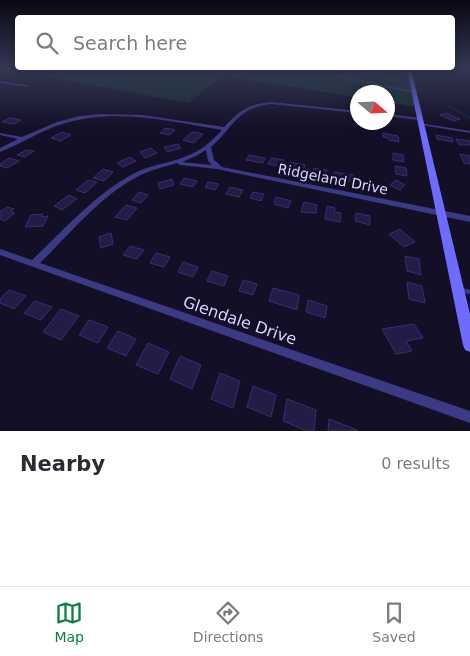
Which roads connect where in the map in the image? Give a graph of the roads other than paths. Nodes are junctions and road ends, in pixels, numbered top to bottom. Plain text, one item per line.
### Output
1 (395, 89) edge
2 (413, 92) joint
3 (350, 111) edge
4 (395, 116) edge
5 (420, 121) junction
6 (225, 129) junction
7 (470, 132) edge
8 (0, 134) edge
9 (22, 139) junction
10 (208, 146) junction
11 (0, 150) edge
12 (174, 162) junction
13 (220, 168) junction
14 (441, 212) junction
15 (470, 219) edge
16 (0, 252) edge
17 (33, 264) junction
18 (458, 290) junction
19 (470, 292) edge
20 (470, 345) edge
21 (470, 417) edge

1 - 2 lane
2 - 5 main road
3 - 6 street, Ridgeland Drive
4 - 5 street
5 - 7 street
5 - 14 main road
6 - 9 street
6 - 10 street, Ridgeland Drive
8 - 9 street
9 - 11 street
10 - 12 street, Ridgeland Drive
10 - 13 street
12 - 13 street, Ridgeland Drive
12 - 17 street, Ridgeland Drive
13 - 14 street, Ridgeland Drive
14 - 15 street, Ridgeland Drive
14 - 18 main road
16 - 17 street, Glendale Drive
17 - 21 street, Glendale Drive
18 - 19 lane
18 - 20 main road

